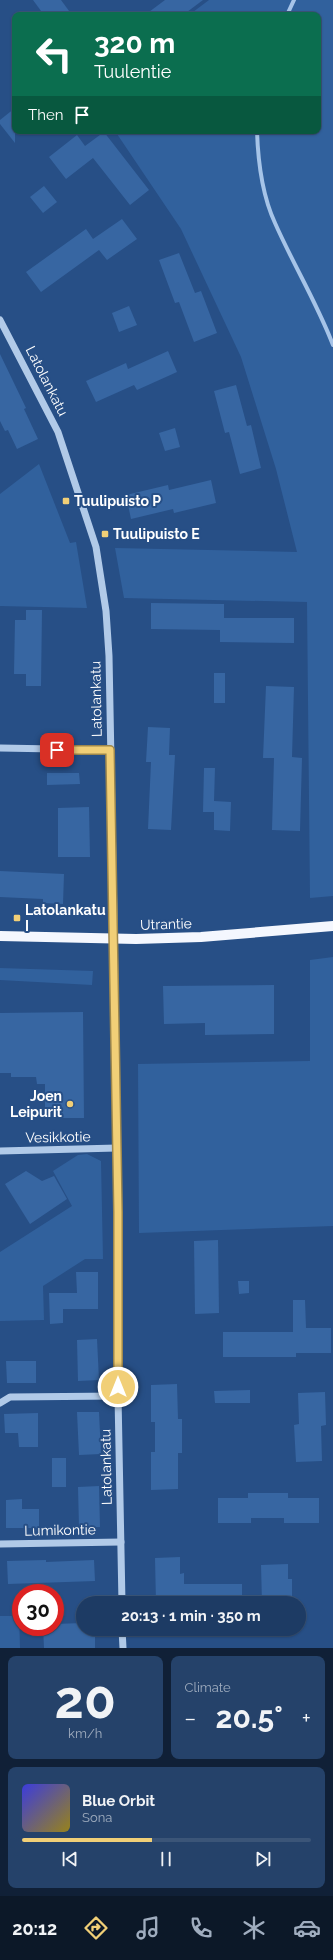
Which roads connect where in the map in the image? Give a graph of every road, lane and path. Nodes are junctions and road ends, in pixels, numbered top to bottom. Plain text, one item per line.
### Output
1 (0, 320) edge
2 (0, 748) edge
3 (110, 750) junction
4 (333, 926) edge
5 (0, 936) edge
6 (114, 939) junction
7 (117, 1148) junction
8 (0, 1151) edge
9 (118, 1396) junction
10 (0, 1403) edge
11 (121, 1542) junction
12 (0, 1544) edge
13 (122, 1596) edge
14 (122, 1636) edge
15 (123, 1648) edge

1 - 3 street, Latolankatu
2 - 3 street
3 - 6 street, Latolankatu
4 - 6 main road, Utrantie
5 - 6 main road, Utrantie
6 - 7 street, Latolankatu
7 - 8 street, Vesikkotie
7 - 9 street, Latolankatu
9 - 10 street
9 - 11 street, Latolankatu
11 - 12 street, Lumikontie
11 - 13 street, Latolankatu
14 - 15 street

